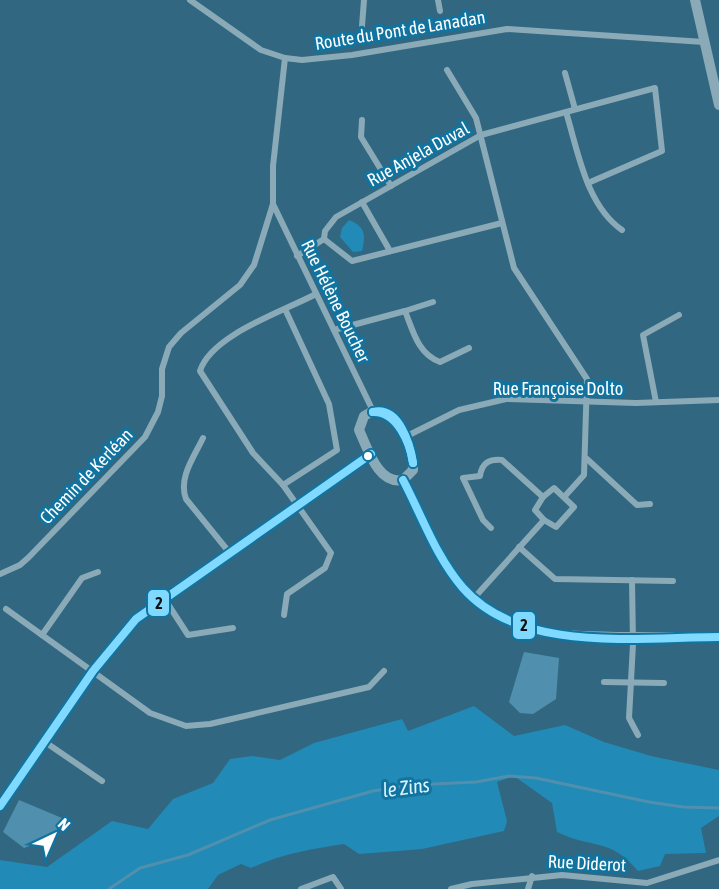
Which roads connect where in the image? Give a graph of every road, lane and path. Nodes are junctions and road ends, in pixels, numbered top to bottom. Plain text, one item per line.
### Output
1 (190, 0) edge
2 (364, 0) edge
3 (438, 0) edge
4 (695, 0) edge
5 (440, 11) dead end
6 (362, 26) dead end
7 (704, 42) junction
8 (285, 58) junction
9 (447, 70) dead end
10 (565, 73) dead end
11 (719, 105) edge
12 (574, 109) junction
13 (566, 111) junction
14 (362, 120) dead end
15 (481, 135) junction
16 (588, 183) junction
17 (391, 186) junction
18 (362, 202) junction
19 (273, 204) junction
20 (502, 223) junction
21 (622, 230) dead end
22 (324, 239) junction
23 (390, 251) junction
24 (297, 256) junction
25 (316, 294) junction
26 (433, 302) dead end
27 (285, 309) junction
28 (405, 311) junction
29 (679, 315) dead end
30 (334, 330) junction
31 (469, 348) dead end
32 (719, 400) edge
33 (586, 401) junction
34 (656, 402) junction
35 (372, 411) junction
36 (404, 437) junction
37 (203, 438) dead end
38 (371, 454) junction
39 (586, 459) junction
40 (403, 480) junction
41 (284, 485) junction
42 (565, 496) junction
43 (543, 497) junction
44 (650, 504) dead end
45 (297, 505) junction
46 (544, 520) junction
47 (491, 528) dead end
48 (519, 547) junction
49 (229, 552) junction
50 (98, 572) dead end
51 (0, 574) edge
52 (633, 580) junction
53 (673, 581) dead end
54 (164, 598) junction
55 (474, 598) junction
56 (6, 609) dead end
57 (284, 615) dead end
58 (234, 628) dead end
59 (42, 635) junction
60 (633, 637) junction
61 (719, 637) edge
62 (93, 671) junction
63 (384, 671) dead end
64 (604, 682) dead end
65 (631, 682) junction
66 (664, 683) dead end
67 (638, 735) dead end
68 (45, 742) junction
69 (102, 781) dead end
70 (0, 806) edge
71 (719, 860) edge
72 (532, 876) junction
73 (647, 886) edge
74 (301, 889) edge
75 (341, 889) edge
76 (451, 889) edge
77 (528, 889) edge

1 - 8 street, Route du Pont de Lanadan
2 - 6 street
3 - 5 street
4 - 7 street
7 - 8 street, Route du Pont de Lanadan
7 - 11 street
8 - 19 street, Chemin de Kerléan
9 - 15 street
10 - 12 street
12 - 13 street, Rue Anjela Duval
12 - 16 street, Rue Anjela Duval
13 - 15 street, Rue Anjela Duval
13 - 16 street
14 - 17 street
15 - 17 street, Rue Anjela Duval
15 - 20 street
16 - 21 street
17 - 18 street, Rue Anjela Duval
18 - 22 street, Rue Anjela Duval
18 - 23 street
19 - 24 street, Rue Hélène Boucher
19 - 51 street, Chemin de Kerléan
20 - 23 street
20 - 33 street
22 - 23 street
22 - 24 street, Rue Anjela Duval
24 - 25 street, Rue Hélène Boucher
25 - 27 street
25 - 30 street, Rue Hélène Boucher
26 - 28 street
27 - 41 street
27 - 41 street
28 - 30 street
28 - 31 street
29 - 34 street
30 - 35 street, Rue Hélène Boucher
32 - 34 street, Rue Françoise Dolto
33 - 34 street, Rue Françoise Dolto
33 - 36 street, Rue Françoise Dolto
33 - 39 street
35 - 36 street
35 - 38 street
36 - 40 street
37 - 49 street
38 - 40 street
38 - 45 street
39 - 42 street
39 - 44 street
40 - 55 street
41 - 45 street
42 - 43 street
42 - 46 street
43 - 46 street
43 - 47 street
45 - 49 street
45 - 57 street
46 - 48 street
48 - 52 street
48 - 55 street
49 - 54 street
50 - 59 street
52 - 53 street
52 - 60 street
54 - 58 street
54 - 62 street
55 - 60 street
56 - 59 street
59 - 62 street
60 - 61 street
60 - 65 street
62 - 63 street
62 - 68 street
64 - 65 street
65 - 66 street
65 - 67 street
68 - 69 street
68 - 70 street
71 - 73 street, Rue Diderot
72 - 73 street, Rue Diderot
72 - 76 street, Rue Diderot
72 - 77 street
74 - 75 street

